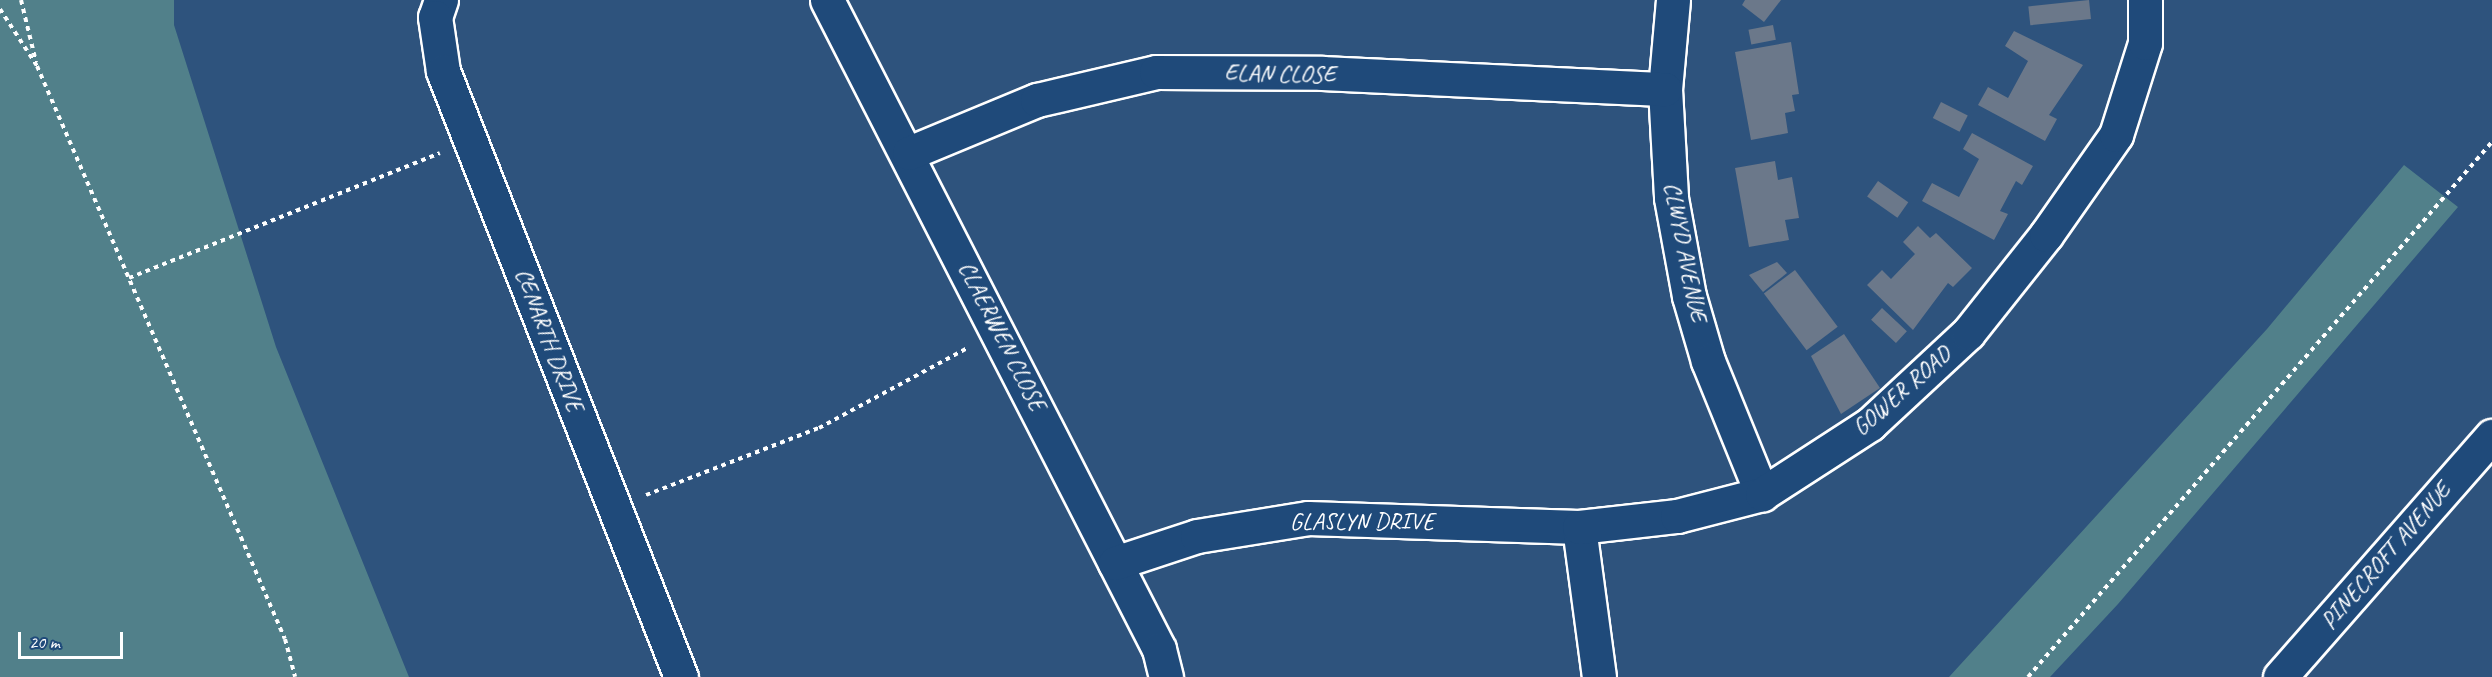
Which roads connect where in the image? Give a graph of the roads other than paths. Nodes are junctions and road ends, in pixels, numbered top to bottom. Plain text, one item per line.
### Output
1 (441, 0) edge
2 (827, 0) edge
3 (1673, 0) edge
4 (2145, 0) edge
5 (1665, 89) junction
6 (909, 153) junction
7 (2490, 441) edge
8 (1762, 494) junction
9 (1579, 527) junction
10 (1116, 562) junction
11 (681, 677) edge
12 (1166, 677) edge
13 (1599, 677) edge
14 (2280, 677) edge

1 - 11 street, CENARTH DRIVE
2 - 6 street, CLAERWEN CLOSE
3 - 5 street, CLWYD AVENUE
4 - 8 street, GOWER ROAD
5 - 6 street, ELAN CLOSE
5 - 8 street, CLWYD AVENUE
6 - 10 street, CLAERWEN CLOSE
7 - 14 street, PINECROFT AVENUE
8 - 9 street, GOWER ROAD
9 - 10 street, GLASLYN DRIVE
9 - 13 street
10 - 12 street, CLAERWEN CLOSE

